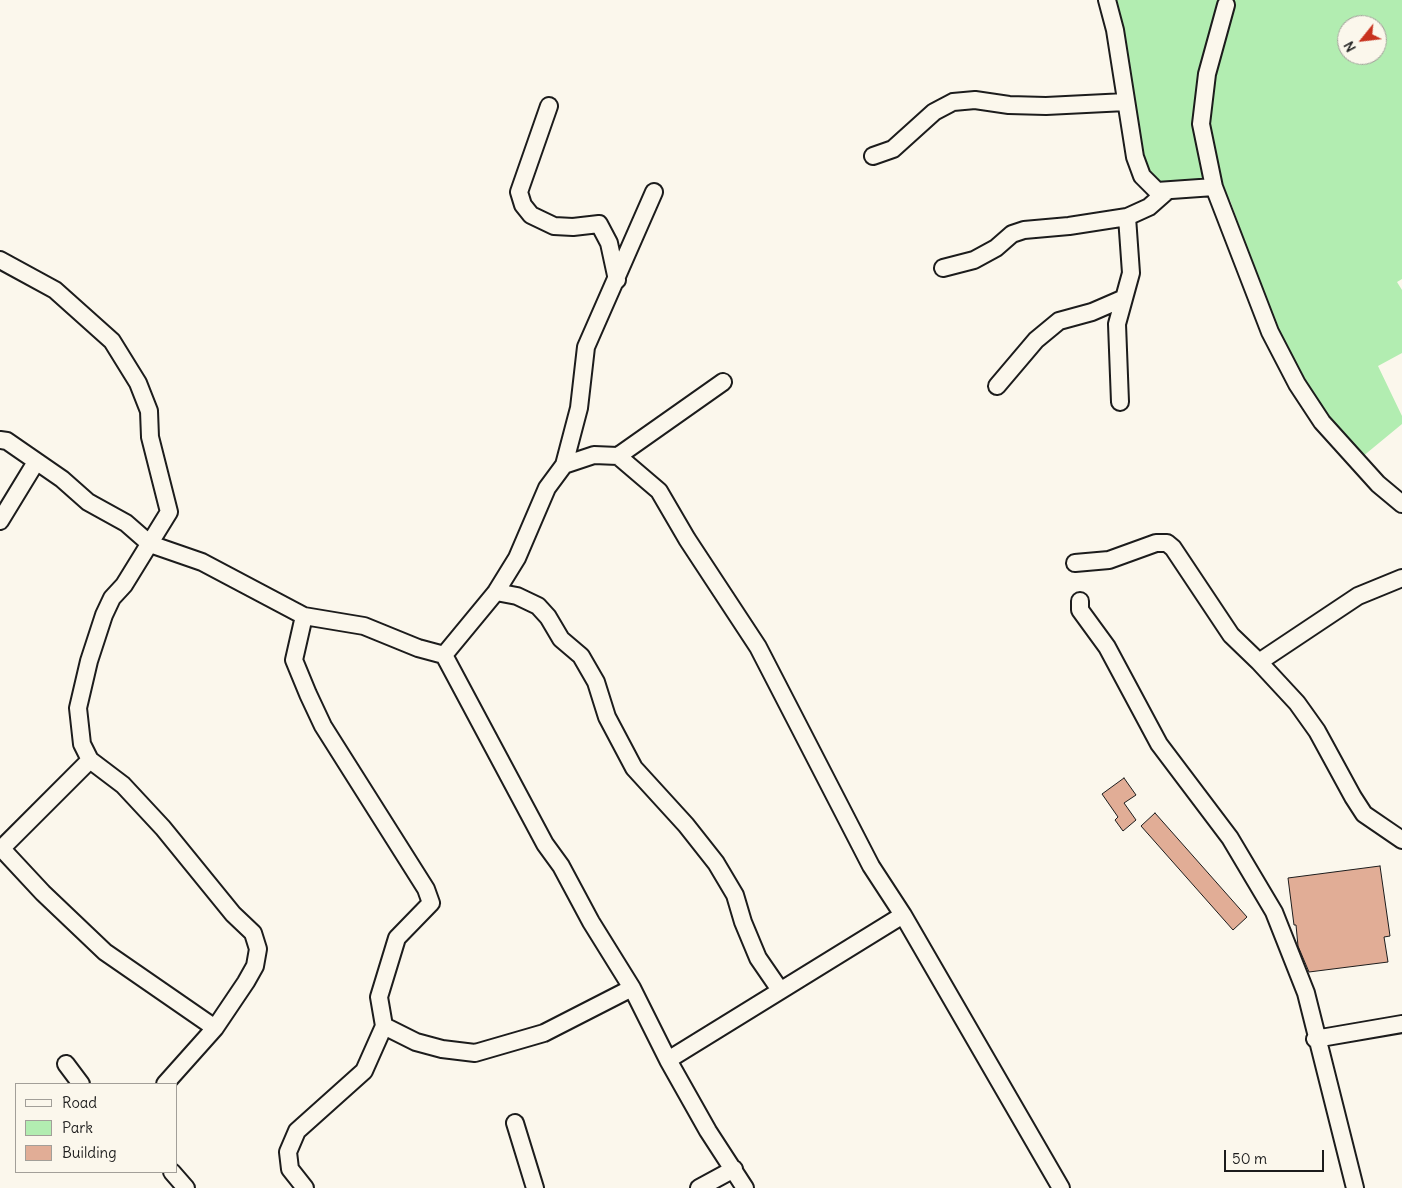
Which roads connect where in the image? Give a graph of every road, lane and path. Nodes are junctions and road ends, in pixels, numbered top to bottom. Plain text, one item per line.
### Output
1 (1107, 0) edge
2 (1226, 5) dead end
3 (1126, 102) junction
4 (549, 106) dead end
5 (873, 156) dead end
6 (1214, 187) junction
7 (654, 192) dead end
8 (1166, 192) junction
9 (1127, 217) junction
10 (0, 260) edge
11 (943, 268) dead end
12 (617, 280) junction
13 (1122, 299) junction
14 (723, 382) dead end
15 (997, 386) dead end
16 (1120, 402) dead end
17 (0, 440) edge
18 (618, 456) junction
19 (36, 462) junction
20 (564, 465) junction
21 (1402, 504) edge
22 (0, 521) edge
23 (150, 544) junction
24 (1075, 563) dead end
25 (1402, 578) edge
26 (496, 592) junction
27 (1080, 601) dead end
28 (304, 616) junction
29 (444, 655) junction
30 (1259, 662) junction
31 (90, 760) junction
32 (1402, 840) edge
33 (1, 849) edge
34 (903, 915) junction
35 (632, 988) junction
36 (780, 990) junction
37 (1402, 1024) edge
38 (384, 1026) junction
39 (215, 1028) junction
40 (1315, 1039) junction
41 (668, 1060) junction
42 (66, 1064) dead end
43 (80, 1083) edge
44 (166, 1083) edge
45 (515, 1123) dead end
46 (734, 1169) junction
47 (173, 1173) edge
48 (186, 1188) edge
49 (305, 1188) edge
50 (535, 1188) edge
51 (699, 1188) edge
52 (745, 1188) edge
53 (1061, 1188) edge
54 (1355, 1188) edge

1 - 3 street
2 - 6 street
3 - 5 street
3 - 8 street
4 - 12 street
6 - 8 street
6 - 21 street
7 - 12 street
8 - 9 street
9 - 11 street
9 - 13 street
10 - 23 street
12 - 20 street
13 - 15 street
13 - 16 street
14 - 18 street
17 - 19 street
18 - 20 street
18 - 34 street
19 - 22 street
19 - 23 street
20 - 26 street
23 - 28 street
23 - 31 street
24 - 30 street
25 - 30 street
26 - 29 street
26 - 36 street
27 - 40 street
28 - 29 street
28 - 38 street
29 - 35 street
30 - 32 street
31 - 33 street
31 - 39 street
33 - 39 street
34 - 36 street
34 - 53 street
35 - 38 street
35 - 41 street
36 - 41 street
37 - 40 street
38 - 49 street
39 - 44 street
40 - 54 street
41 - 46 street
42 - 43 street
45 - 50 street
46 - 51 street
46 - 52 street
47 - 48 street

